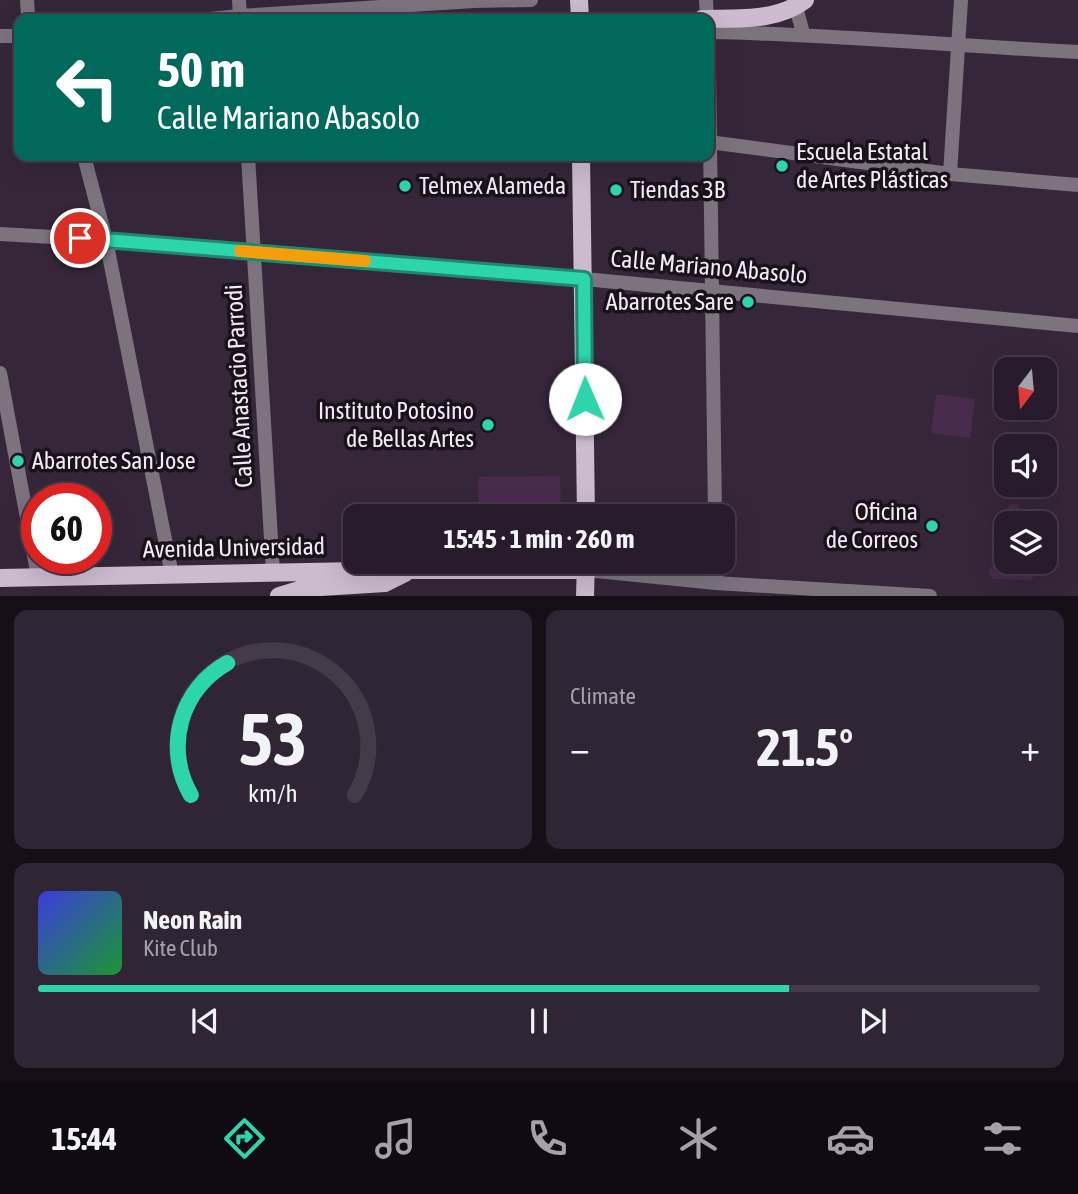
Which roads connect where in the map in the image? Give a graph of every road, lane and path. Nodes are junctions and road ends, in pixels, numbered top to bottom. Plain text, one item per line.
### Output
1 (531, 0) edge
2 (961, 0) edge
3 (798, 2) edge
4 (749, 9) edge
5 (295, 14) edge
6 (714, 17) edge
7 (714, 32) edge
8 (803, 33) junction
9 (958, 47) junction
10 (1078, 52) edge
11 (714, 143) edge
12 (85, 161) edge
13 (248, 161) edge
14 (581, 161) edge
15 (710, 161) edge
16 (950, 174) junction
17 (1078, 185) edge
18 (0, 234) edge
19 (106, 240) junction
20 (254, 252) junction
21 (584, 279) junction
22 (713, 290) junction
23 (1078, 326) edge
24 (0, 373) edge
25 (586, 504) edge
26 (715, 504) edge
27 (343, 571) edge
28 (272, 572) junction
29 (403, 574) edge
30 (585, 574) edge
31 (647, 574) edge
32 (716, 574) edge
33 (172, 575) junction
34 (38, 577) junction
35 (0, 578) edge
36 (716, 583) junction
37 (860, 593) edge
38 (584, 594) edge
39 (279, 596) edge
40 (930, 596) edge

1 - 5 street
2 - 9 street
3 - 4 main road
3 - 8 street
4 - 6 main road
7 - 8 street
8 - 9 street
9 - 10 street
9 - 16 street
11 - 16 street
12 - 19 street
13 - 20 street, Calle Anastacio Parrodi
14 - 21 main road
15 - 22 street
16 - 17 street
18 - 19 street, Calle Mariano Abasolo
19 - 20 street, Calle Mariano Abasolo
19 - 33 street
20 - 21 street, Calle Mariano Abasolo
20 - 28 street, Calle Anastacio Parrodi
21 - 22 street, Calle Mariano Abasolo
21 - 25 main road
22 - 23 street, Calle Mariano Abasolo
22 - 26 street
24 - 34 street
27 - 28 main road, Avenida Universidad
28 - 33 main road, Avenida Universidad
29 - 39 main road
30 - 38 main road
31 - 36 street, Avenida Universidad
32 - 36 street
33 - 34 main road, Avenida Universidad
34 - 35 main road, Avenida Universidad
36 - 37 street, Avenida Universidad
37 - 40 street, Avenida Universidad

